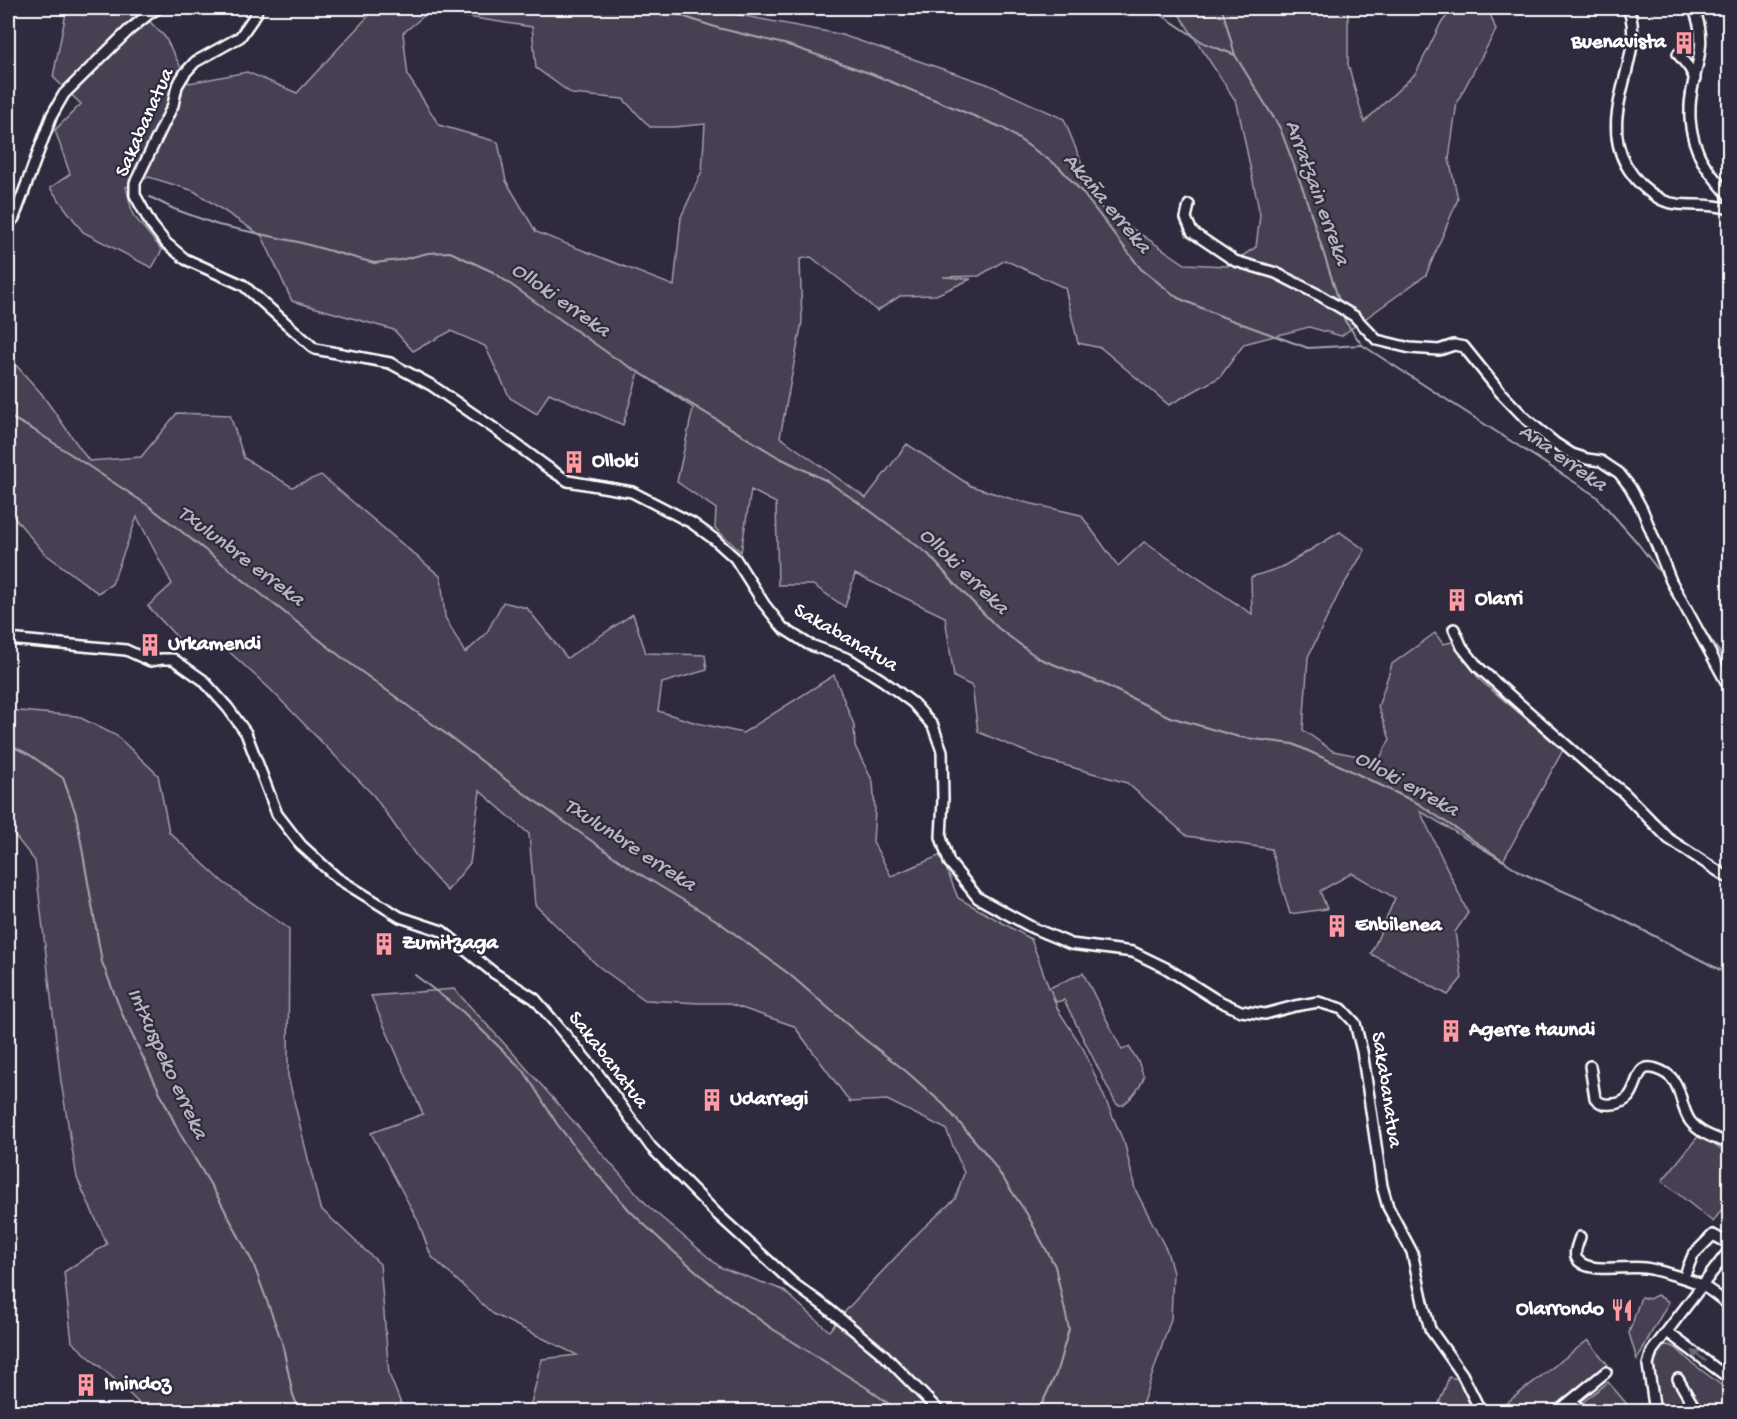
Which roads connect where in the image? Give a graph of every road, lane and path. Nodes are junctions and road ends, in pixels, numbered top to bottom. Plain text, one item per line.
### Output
1 (159, 8) edge
2 (258, 8) edge
3 (1628, 8) edge
4 (1693, 8) edge
5 (1678, 54) dead end
6 (1695, 79) junction
7 (1730, 197) edge
8 (1189, 206) dead end
9 (1730, 209) edge
10 (8, 225) edge
11 (1454, 629) dead end
12 (8, 639) edge
13 (1730, 689) edge
14 (1730, 879) edge
15 (1590, 1066) dead end
16 (1730, 1144) edge
17 (1580, 1237) dead end
18 (1730, 1246) edge
19 (1686, 1272) dead end
20 (1702, 1285) junction
21 (1730, 1306) edge
22 (1667, 1332) junction
23 (1606, 1372) dead end
24 (1678, 1379) dead end
25 (1730, 1379) edge
26 (1572, 1400) junction
27 (940, 1412) edge
28 (1481, 1412) edge
29 (1557, 1412) edge
30 (1581, 1412) edge
31 (1655, 1412) edge
32 (1697, 1412) edge

1 - 10 street
2 - 28 street, Sakabanatua
3 - 9 street
4 - 6 street
5 - 6 street
6 - 7 street
8 - 13 street
11 - 14 street
12 - 27 street, Sakabanatua
15 - 16 street
17 - 20 street
18 - 19 street
18 - 20 street
20 - 21 street
20 - 22 street
25 -> 22 street
22 - 31 street
23 - 26 street
24 - 32 street
26 - 29 street
26 - 30 street

